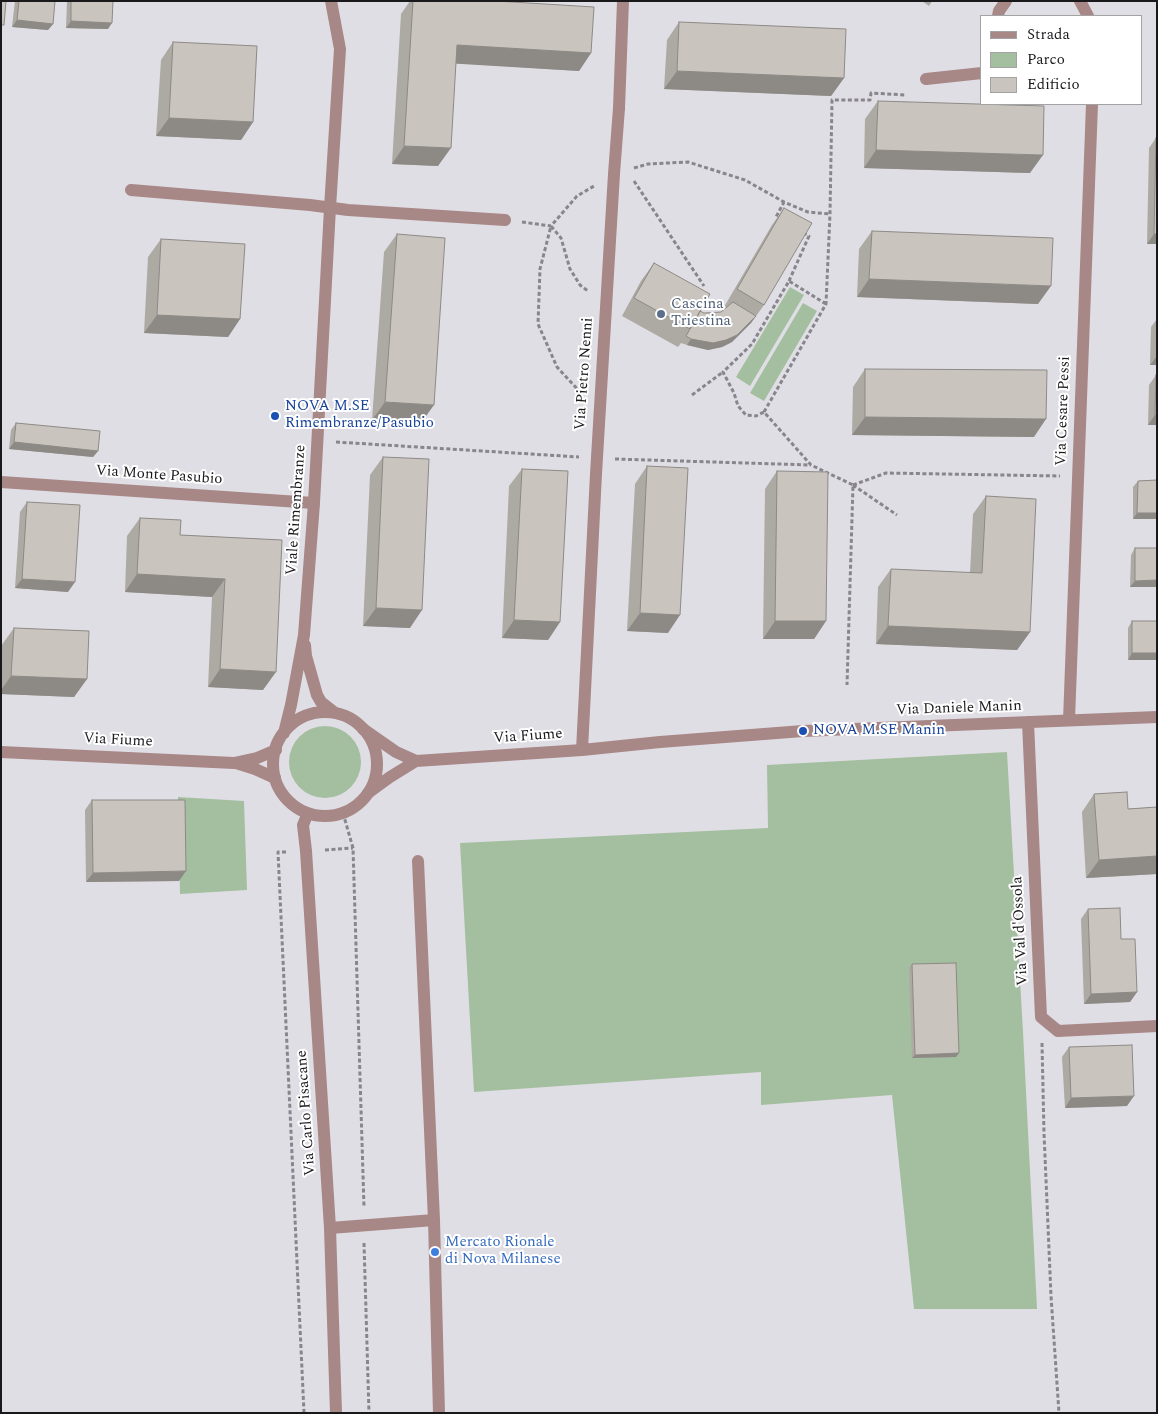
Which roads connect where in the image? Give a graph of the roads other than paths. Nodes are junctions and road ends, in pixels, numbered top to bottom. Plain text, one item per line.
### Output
1 (331, 1) edge
2 (623, 1) edge
3 (1006, 1) edge
4 (1080, 1) edge
5 (998, 15) edge
6 (1087, 15) edge
7 (980, 73) edge
8 (926, 79) dead end
9 (1092, 105) edge
10 (131, 190) dead end
11 (330, 208) junction
12 (505, 220) road end
13 (1, 482) edge
14 (314, 503) junction
15 (304, 635) junction
16 (335, 713) junction
17 (1157, 717) edge
18 (1069, 720) junction
19 (1028, 722) junction
20 (363, 729) junction
21 (284, 733) junction
22 (276, 750) junction
23 (582, 750) junction
24 (1, 752) edge
25 (416, 761) junction
26 (234, 763) junction
27 (275, 778) junction
28 (368, 793) junction
29 (308, 813) junction
30 (418, 861) dead end
31 (1157, 1026) edge
32 (434, 1220) junction
33 (330, 1228) junction
34 (336, 1413) edge
35 (439, 1413) edge

1 - 11 street, Viale Rimembranze
2 - 23 street, Via Pietro Nenni
3 - 5 street
4 - 6 street
7 - 8 street
9 - 18 street, Via Cesare Pessi
10 - 11 street
11 - 12 street
11 - 14 street, Viale Rimembranze
13 - 14 street, Via Monte Pasubio
14 - 15 street, Viale Rimembranze
15 - 16 street, Viale Rimembranze
15 - 21 street, Viale Rimembranze
16 - 20 street
16 - 21 street
17 - 18 street, Via Daniele Manin
18 - 19 street, Via Daniele Manin
19 - 23 street, Via Daniele Manin
19 - 31 street, Via Val d'Ossola
20 - 25 street, Via Fiume
20 - 28 street
21 - 22 street
22 - 26 street, Via Fiume
22 - 27 street
23 - 25 street, Via Fiume
24 - 26 street, Via Fiume
25 - 28 street, Via Fiume
26 - 27 street, Via Fiume
27 - 29 street
28 - 29 street
29 - 33 street, Via Carlo Pisacane
30 - 32 street
32 - 33 street
32 - 35 street
33 - 34 street, Via Carlo Pisacane

